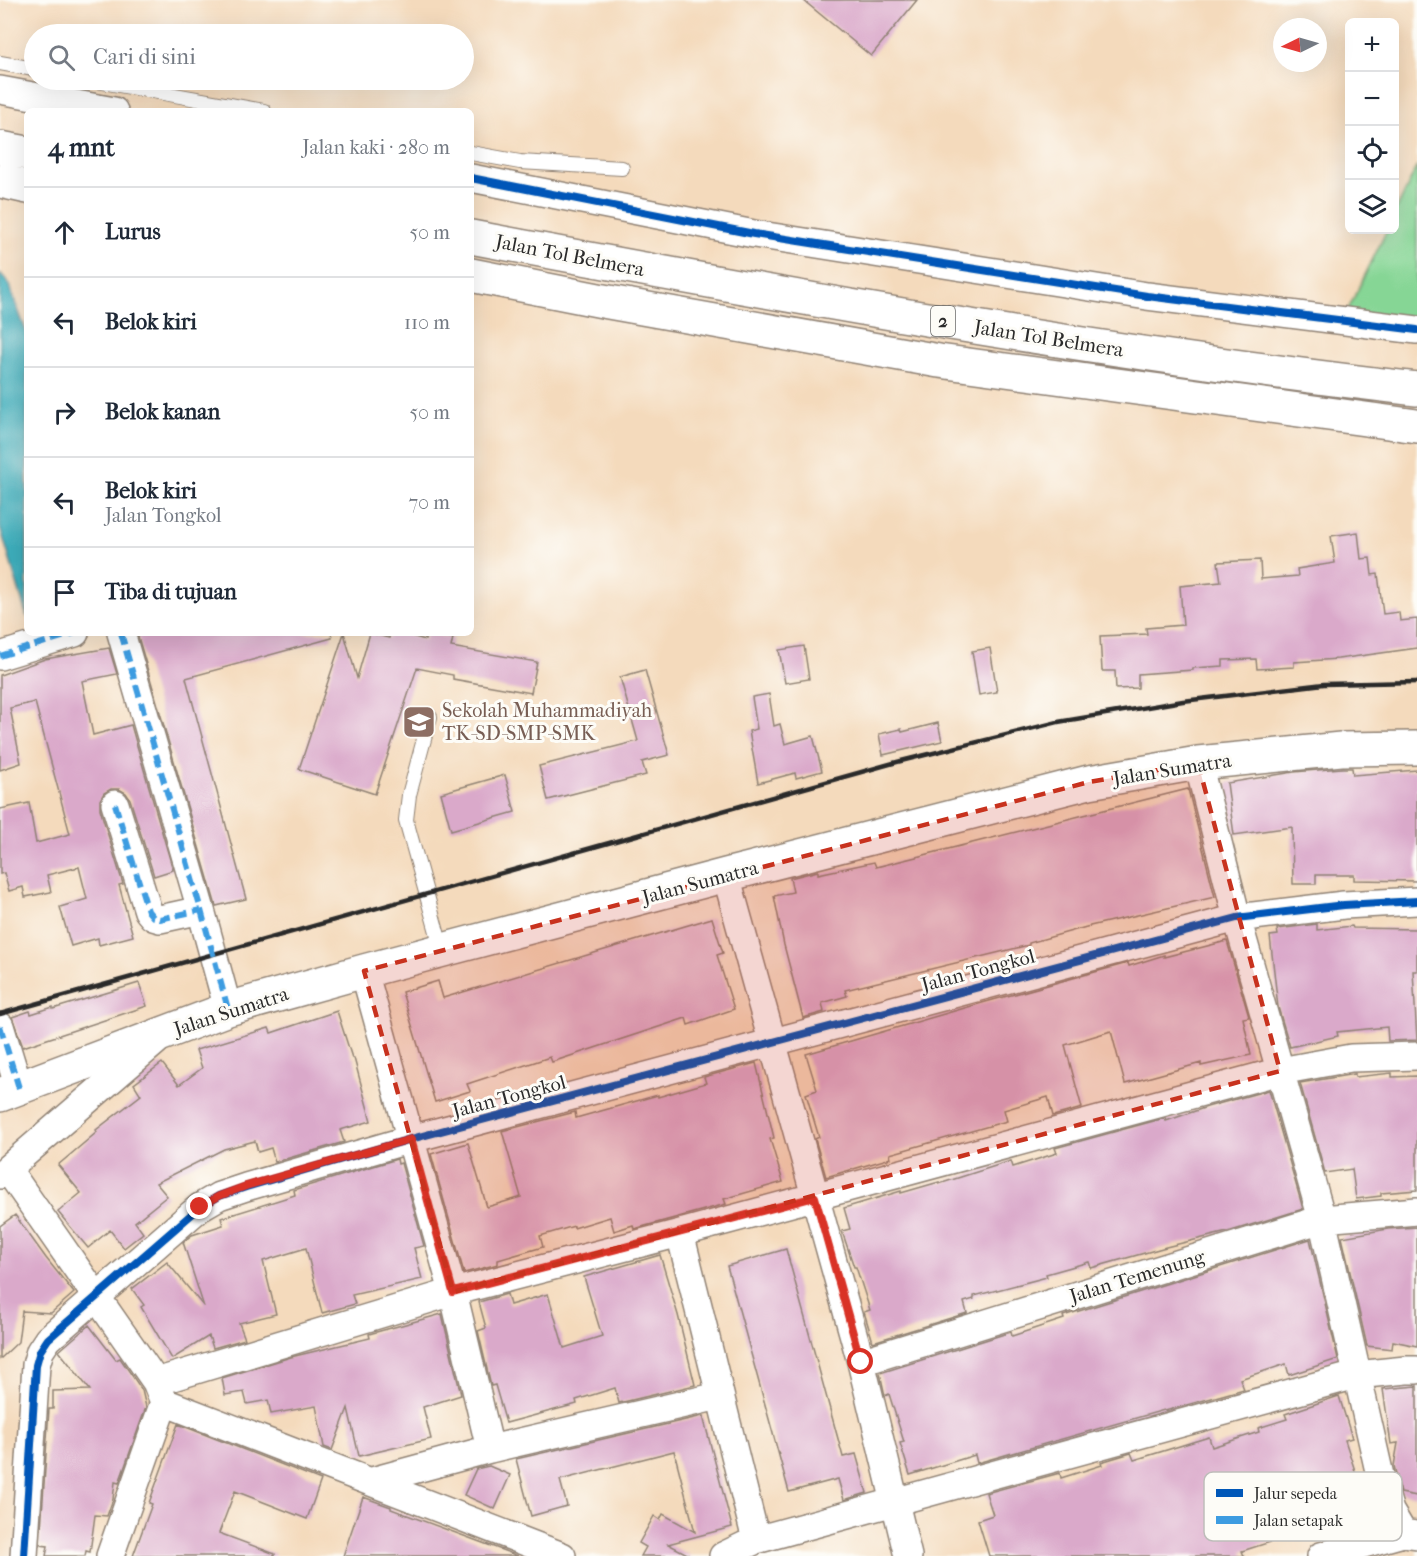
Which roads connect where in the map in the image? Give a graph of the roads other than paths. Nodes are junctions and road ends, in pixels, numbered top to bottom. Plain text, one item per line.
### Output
1 (0, 63) edge
2 (24, 67) edge
3 (0, 90) edge
4 (147, 90) edge
5 (98, 108) edge
6 (247, 108) edge
7 (0, 148) edge
8 (24, 152) edge
9 (474, 154) edge
10 (621, 168) dead end
11 (474, 179) edge
12 (0, 181) edge
13 (24, 186) edge
14 (474, 238) edge
15 (474, 276) edge
16 (1417, 330) edge
17 (1417, 389) edge
18 (1417, 426) edge
19 (66, 636) edge
20 (122, 636) edge
21 (0, 657) edge
22 (430, 717) dead end
23 (1417, 748) edge
24 (1198, 763) junction
25 (115, 804) dead end
26 (726, 875) junction
27 (1417, 901) edge
28 (201, 910) junction
29 (1237, 918) junction
30 (442, 950) junction
31 (364, 971) junction
32 (228, 1010) junction
33 (0, 1026) edge
34 (166, 1032) junction
35 (774, 1042) junction
36 (1417, 1056) edge
37 (1280, 1071) junction
38 (9, 1091) edge
39 (411, 1139) junction
40 (4, 1172) edge
41 (815, 1197) junction
42 (1417, 1211) edge
43 (1322, 1219) junction
44 (680, 1233) junction
45 (453, 1292) junction
46 (97, 1296) junction
47 (861, 1362) junction
48 (1417, 1370) edge
49 (1356, 1375) junction
50 (160, 1392) junction
51 (719, 1396) junction
52 (490, 1449) junction
53 (1380, 1472) edge
54 (372, 1482) junction
55 (896, 1502) junction
56 (756, 1540) junction
57 (1382, 1541) edge
58 (24, 1556) edge
59 (110, 1556) edge
60 (562, 1556) edge
61 (723, 1556) edge
62 (908, 1556) edge
63 (1321, 1556) edge

1 - 2 lane
3 - 5 street
4 - 6 lane
7 - 8 highway
9 - 10 lane
11 - 16 street
12 - 13 highway
14 - 17 highway, Jalan Tol Belmera / 2
15 - 18 highway, Jalan Tol Belmera / 2
19 - 21 street
20 - 28 street
22 - 30 lane
23 - 24 highway, Jalan Sumatra
24 - 26 highway, Jalan Sumatra
24 - 29 street
25 - 28 street
26 - 30 highway, Jalan Sumatra
26 - 35 street
27 - 29 street, Jalan Tongkol
28 - 32 street
29 - 35 street, Jalan Tongkol
29 - 37 street
30 - 31 highway, Jalan Sumatra
31 - 32 highway, Jalan Sumatra
31 - 39 street
32 - 34 highway, Jalan Sumatra
33 - 38 street
34 - 38 highway, Jalan Sumatra
34 - 40 street
35 - 39 street, Jalan Tongkol
35 - 41 street
36 - 37 street
37 - 41 street
37 - 43 street
39 - 45 street
39 - 46 street, Jalan Tongkol
40 - 46 street
41 - 44 street
41 - 47 street
42 - 43 street, Jalan Temenung
43 - 47 street, Jalan Temenung
43 - 49 street
44 - 45 street
44 - 51 street
45 - 50 street
45 - 52 street
46 - 50 street
46 - 58 street, Jalan Tongkol
47 - 55 street
48 - 49 street
49 - 53 street
49 - 55 street
50 - 54 street
50 - 59 street
51 - 52 street
51 - 56 street
52 - 54 street
54 - 60 street
55 - 56 street
55 - 62 street
56 - 61 street
57 - 63 street

